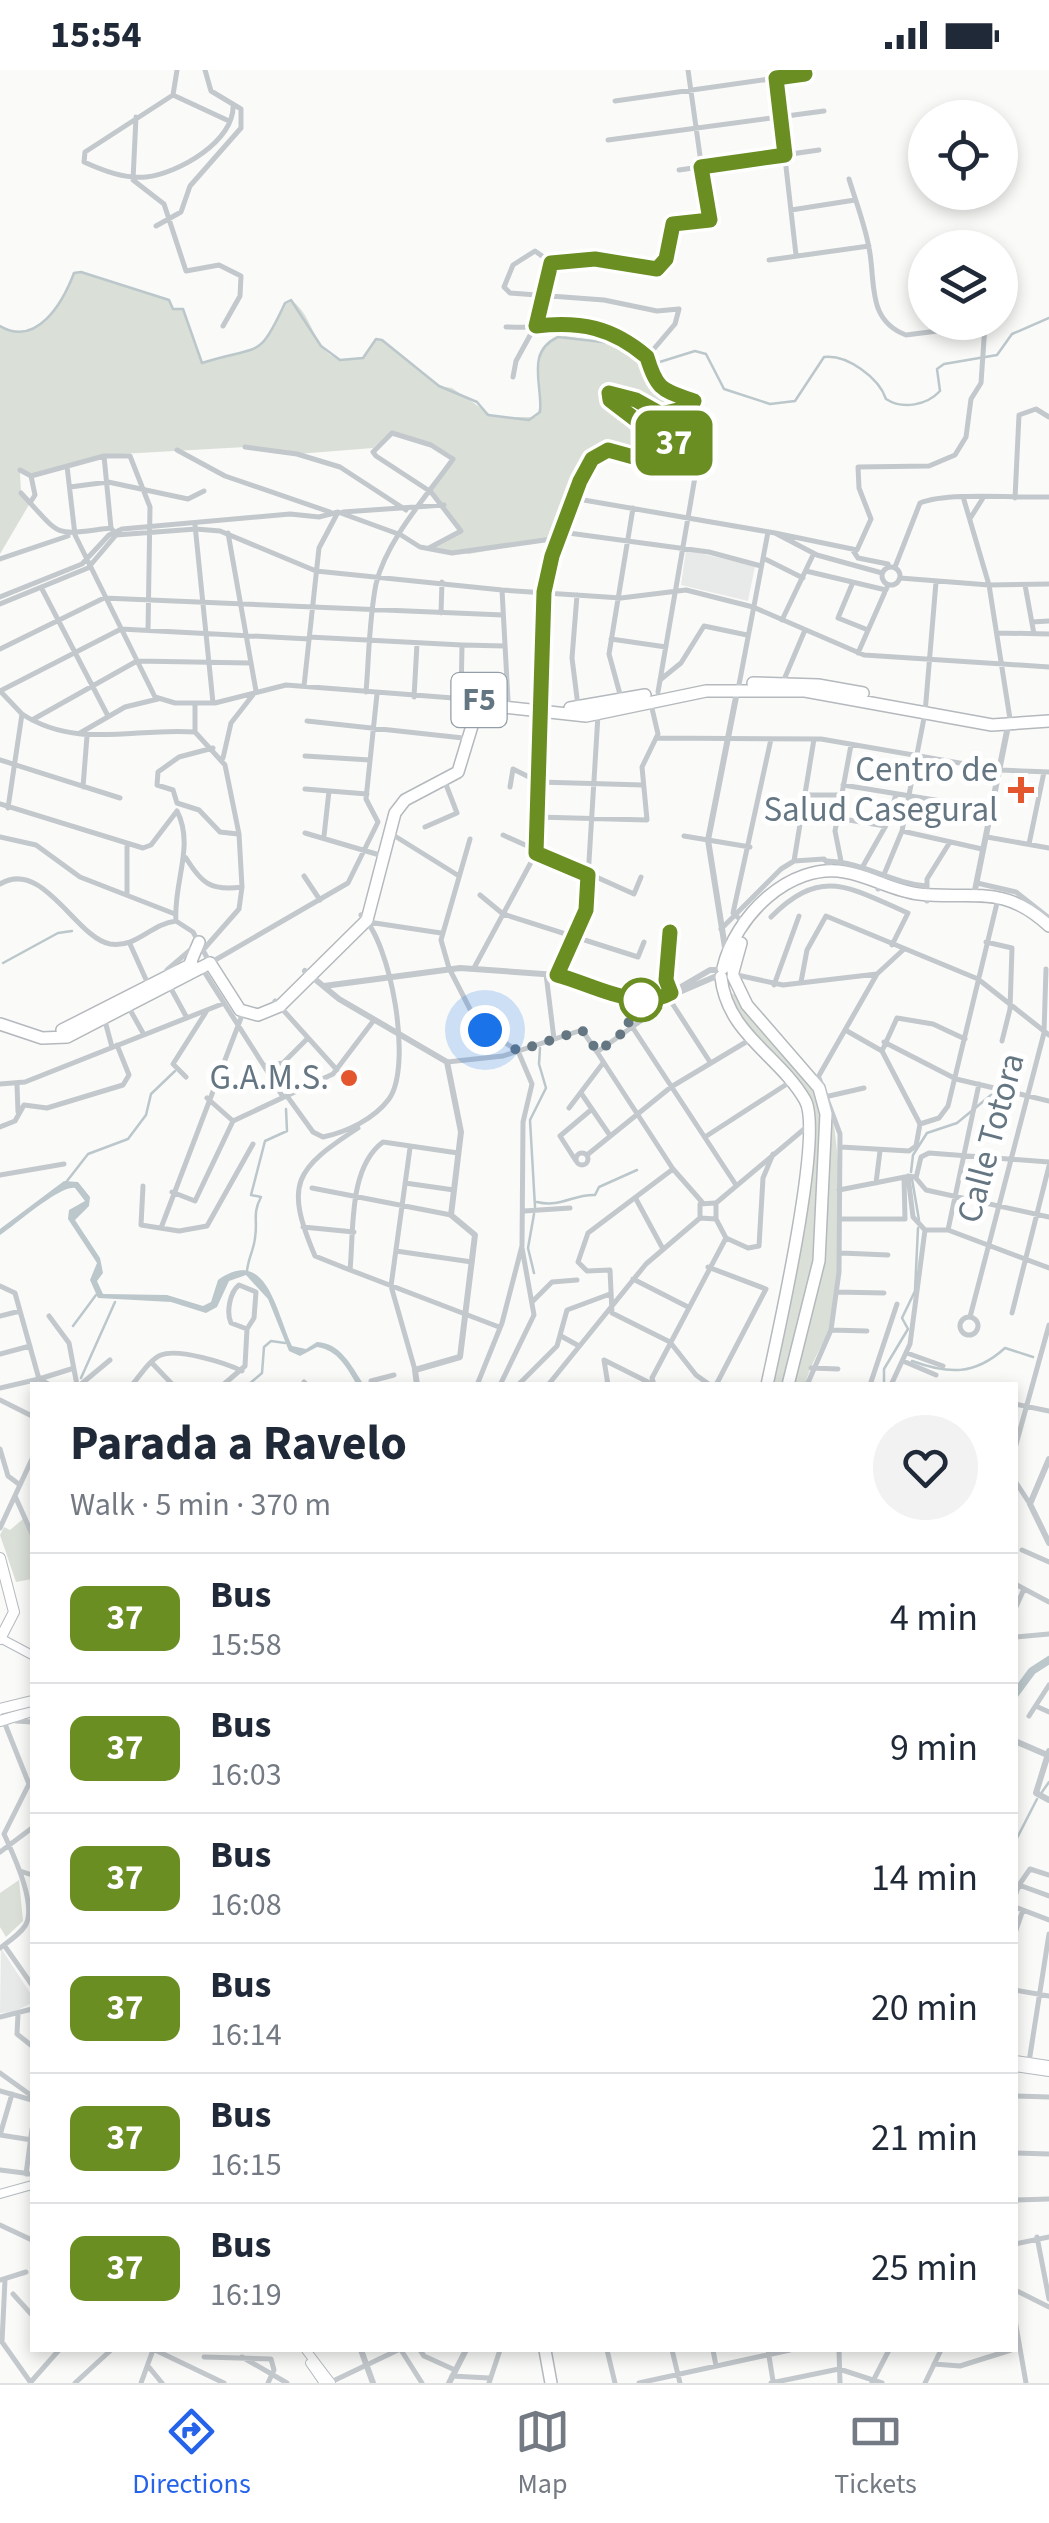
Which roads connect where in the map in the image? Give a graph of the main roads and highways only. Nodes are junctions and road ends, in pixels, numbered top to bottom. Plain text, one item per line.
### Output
1 (656, 692) junction
2 (485, 703) junction
3 (542, 708) junction
4 (598, 710) junction
5 (1049, 718) edge
6 (456, 770) junction
7 (408, 794) junction
8 (376, 854) junction
9 (881, 882) junction
10 (975, 891) junction
11 (1049, 926) edge
12 (1049, 934) edge
13 (201, 946) road end
14 (200, 965) junction
15 (727, 973) junction
16 (167, 977) junction
17 (125, 1000) junction
18 (0, 1021) edge
19 (768, 1382) edge
20 (789, 1382) edge
21 (0, 1558) edge
22 (0, 1638) edge
23 (30, 1654) edge
24 (30, 1705) edge
25 (1, 1715) edge
26 (1018, 2063) edge
27 (1018, 2064) edge
28 (1049, 2069) edge
29 (30, 2186) edge
30 (0, 2194) edge
31 (309, 2352) edge
32 (542, 2352) edge
33 (329, 2383) edge
34 (549, 2383) edge

1 - 4 highway, F5
1 - 4 highway, F5
1 - 5 highway, F5
2 - 3 highway, F5
2 - 3 highway, F5
2 - 6 highway, F5
2 - 6 highway, F5
3 - 4 highway, F5
3 - 4 highway, F5
6 - 7 highway, F5
6 - 7 highway, F5
7 - 8 highway
7 - 8 highway
8 - 14 highway
9 - 10 highway
9 - 15 highway
9 - 15 highway
10 - 11 highway
10 - 12 highway
13 - 14 highway
14 - 16 highway
15 - 19 highway
15 - 20 highway
16 - 17 highway
16 - 17 highway
17 - 18 highway
21 - 22 main road
22 - 23 main road
24 - 25 main road, bridge
26 - 28 main road
27 - 28 main road
29 - 30 main road
31 - 33 main road
32 - 34 highway

